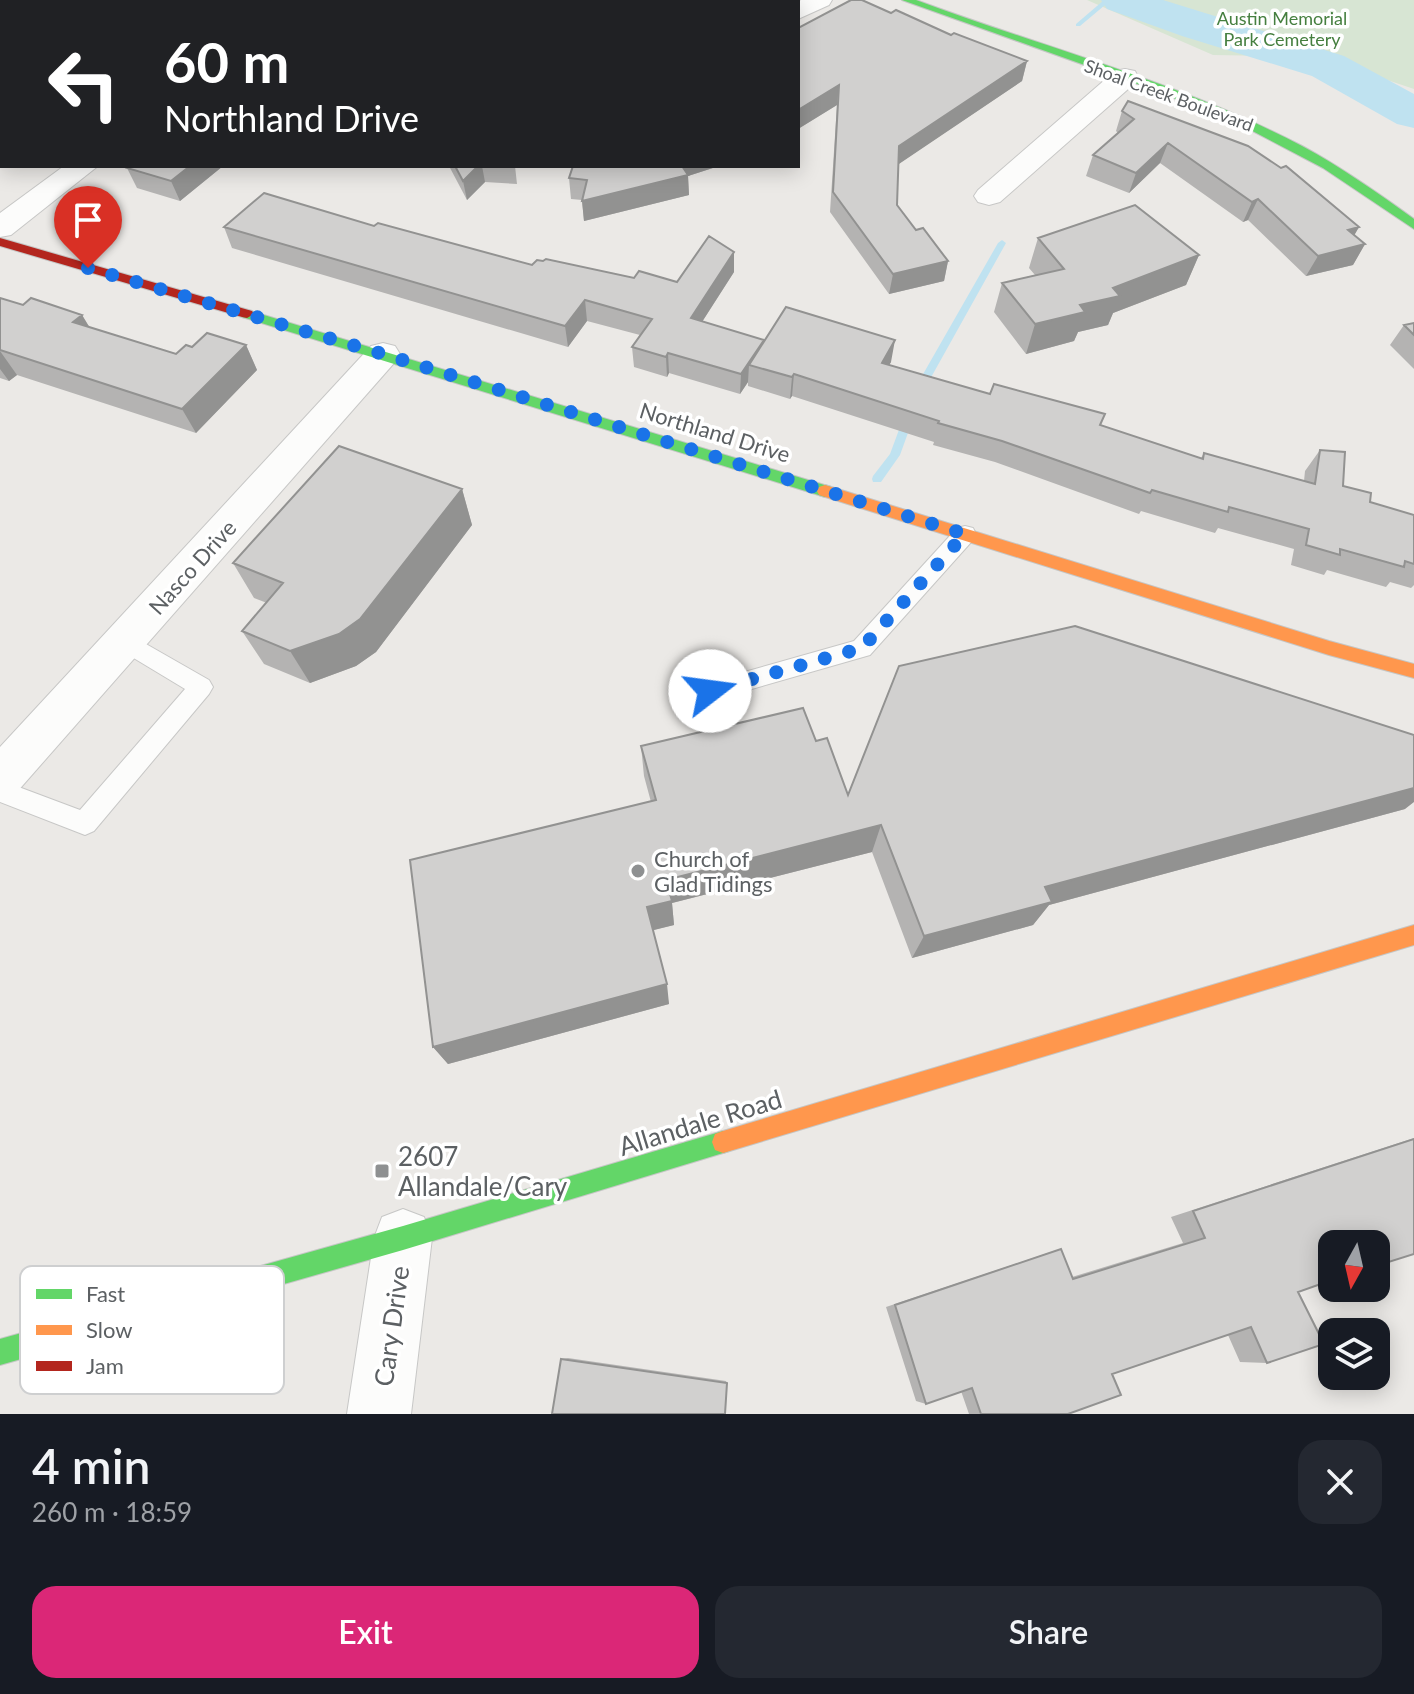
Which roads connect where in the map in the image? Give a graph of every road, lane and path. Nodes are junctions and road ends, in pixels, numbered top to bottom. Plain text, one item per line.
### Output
1 (820, 0) edge
2 (907, 0) edge
3 (800, 10) edge
4 (1125, 77) junction
5 (80, 168) edge
6 (989, 196) dead end
7 (1414, 225) edge
8 (0, 228) edge
9 (0, 242) edge
10 (383, 354) junction
11 (965, 534) junction
12 (125, 641) junction
13 (1414, 671) edge
14 (710, 691) dead end
15 (0, 779) edge
16 (0, 791) edge
17 (1414, 935) edge
18 (403, 1238) junction
19 (284, 1272) edge
20 (20, 1346) edge
21 (0, 1352) edge
22 (379, 1414) edge

1 - 3 street
2 - 4 street, Shoal Creek Boulevard
4 - 6 street
4 - 7 street, Shoal Creek Boulevard
5 - 8 street
9 - 10 street, Northland Drive
10 - 11 street, Northland Drive
10 - 12 street, Nasco Drive
11 - 13 street, Northland Drive
11 - 14 lane
12 - 15 street, Nasco Drive
12 - 16 lane
17 - 18 street, Allandale Road
18 - 19 street, Allandale Road
18 - 22 street, Cary Drive
20 - 21 street, Allandale Road

